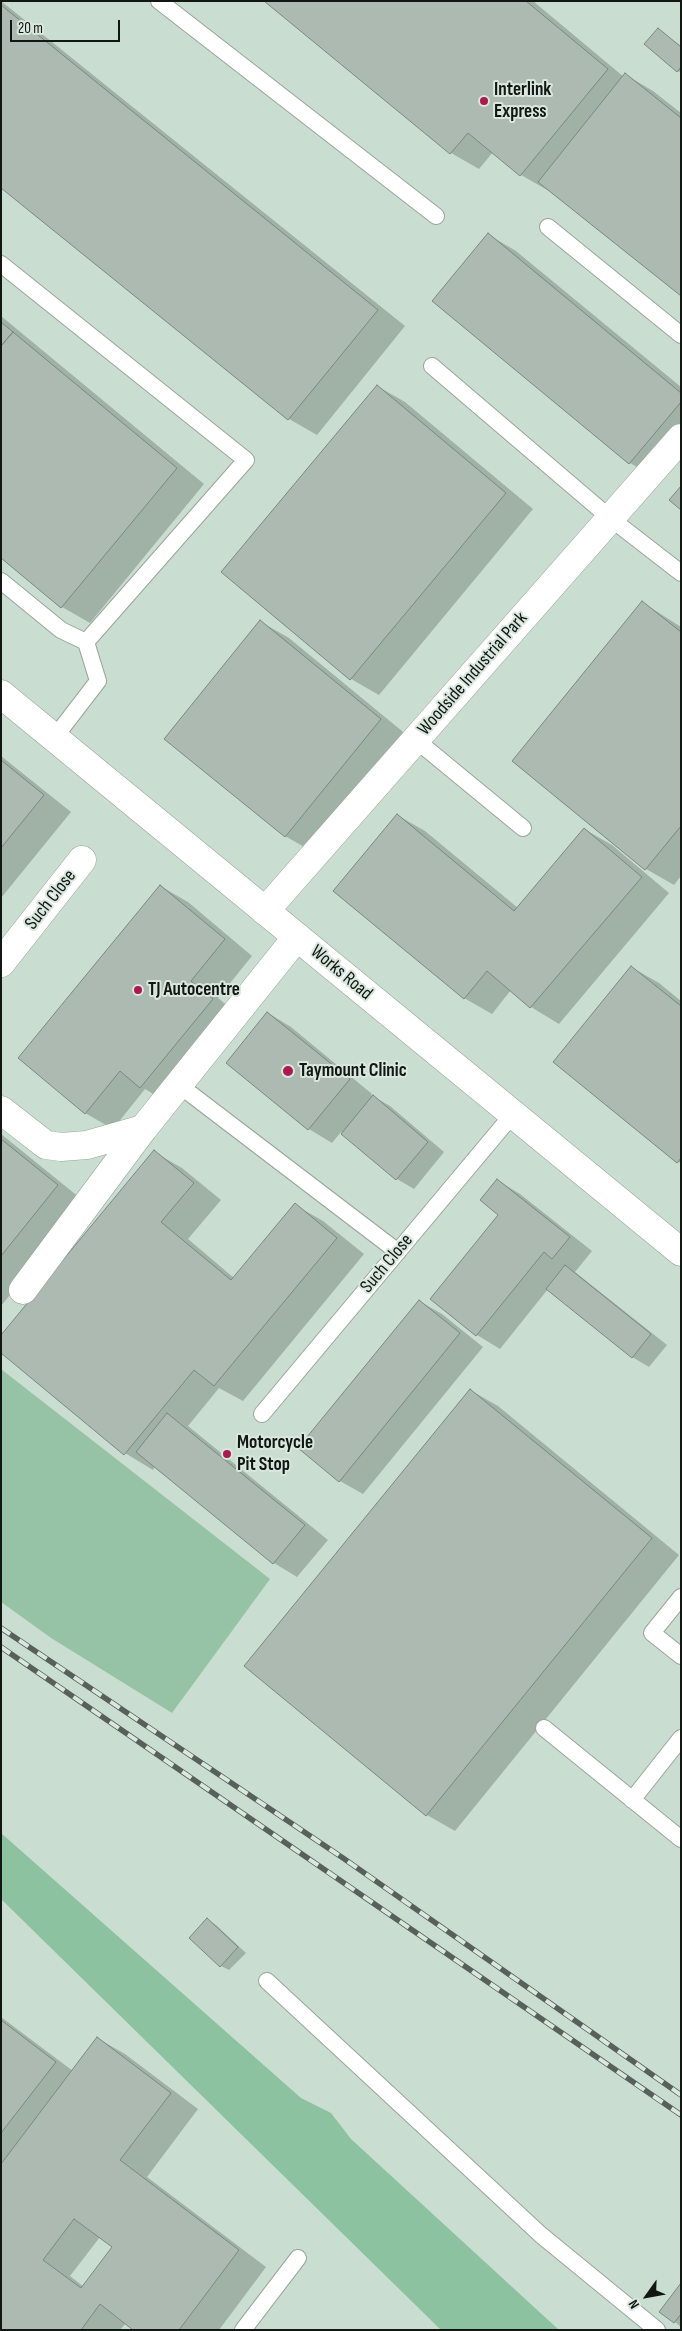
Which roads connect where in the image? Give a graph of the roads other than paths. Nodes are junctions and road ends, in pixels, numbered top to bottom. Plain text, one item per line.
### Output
1 (158, 1) edge
2 (436, 216) dead end
3 (548, 227) dead end
4 (1, 264) edge
5 (681, 336) edge
6 (432, 366) dead end
7 (681, 438) edge
8 (610, 518) junction
9 (681, 573) edge
10 (1, 581) edge
11 (86, 642) junction
12 (1, 694) edge
13 (55, 737) junction
14 (416, 740) junction
15 (523, 828) dead end
16 (82, 860) dead end
17 (265, 911) junction
18 (298, 937) junction
19 (1, 963) edge
20 (178, 1085) junction
21 (1, 1110) edge
22 (513, 1114) junction
23 (143, 1129) junction
24 (398, 1252) junction
25 (681, 1252) edge
26 (23, 1290) dead end
27 (262, 1414) dead end
28 (681, 1597) edge
29 (681, 1656) edge
30 (544, 1728) dead end
31 (681, 1738) edge
32 (632, 1800) junction
33 (681, 1839) edge
34 (268, 1981) dead end
35 (298, 2258) dead end
36 (243, 2330) edge
37 (657, 2330) edge

1 - 2 lane
3 - 5 lane
4 - 11 lane
6 - 8 lane
7 - 8 street, Woodside Industrial Park
8 - 9 lane
8 - 14 street, Woodside Industrial Park
10 - 11 lane
11 - 13 lane
12 - 13 street, Works Road
13 - 17 street, Works Road
14 - 15 lane
14 - 17 street, Woodside Industrial Park
16 - 19 street, Such Close
17 - 18 street, Works Road
18 - 20 street
18 - 22 street, Works Road
20 - 23 street
20 - 24 lane
21 - 23 street
22 - 24 lane, Such Close
22 - 25 street, Works Road
23 - 26 street
24 - 27 lane, Such Close
28 - 29 lane
30 - 32 lane
31 - 32 lane
32 - 33 lane
34 - 37 lane
35 - 36 lane

